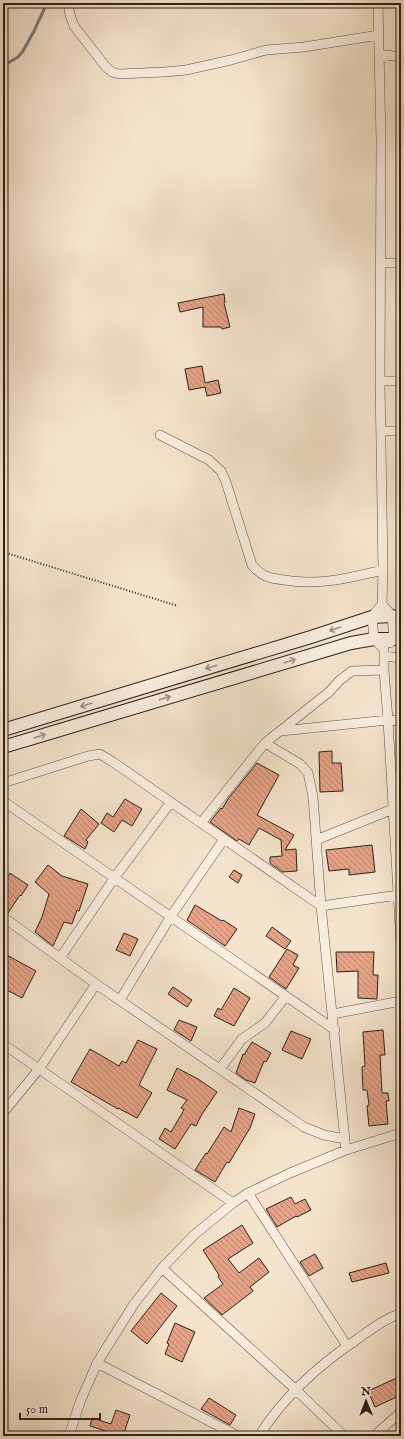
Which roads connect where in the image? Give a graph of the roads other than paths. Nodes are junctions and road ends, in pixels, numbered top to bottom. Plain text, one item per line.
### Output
1 (68, 3) edge
2 (378, 3) edge
3 (379, 35) junction
4 (379, 54) junction
5 (401, 57) edge
6 (381, 263) junction
7 (401, 263) edge
8 (380, 381) junction
9 (401, 381) edge
10 (381, 431) junction
11 (401, 431) edge
12 (160, 435) dead end
13 (383, 570) junction
14 (382, 604) junction
15 (372, 617) junction
16 (396, 617) edge
17 (374, 639) junction
18 (398, 639) edge
19 (384, 653) junction
20 (401, 658) edge
21 (384, 670) junction
22 (388, 720) junction
23 (401, 721) edge
24 (3, 730) edge
25 (281, 731) junction
26 (265, 743) junction
27 (3, 747) edge
28 (3, 783) edge
29 (3, 801) edge
30 (171, 802) junction
31 (393, 809) junction
32 (202, 823) junction
33 (224, 839) junction
34 (316, 840) junction
35 (115, 877) junction
36 (398, 896) junction
37 (321, 906) junction
38 (171, 916) junction
39 (3, 917) edge
40 (401, 944) edge
41 (60, 958) junction
42 (96, 984) junction
43 (286, 996) junction
44 (120, 1000) junction
45 (401, 1001) edge
46 (333, 1014) junction
47 (335, 1030) junction
48 (3, 1044) edge
49 (38, 1069) junction
50 (220, 1069) junction
51 (3, 1113) edge
52 (401, 1133) edge
53 (345, 1139) junction
54 (346, 1150) junction
55 (248, 1193) junction
56 (233, 1204) junction
57 (162, 1268) junction
58 (401, 1313) edge
59 (347, 1346) junction
60 (97, 1363) junction
61 (295, 1389) junction
62 (401, 1412) edge
63 (69, 1436) edge
64 (238, 1436) edge
65 (259, 1436) edge
66 (344, 1436) edge
67 (374, 1436) edge

1 - 3 street
2 - 3 street
3 - 4 street
4 - 5 street
4 - 6 street
6 - 7 street
6 - 8 street
8 - 9 street
8 - 10 street
10 - 11 street
10 - 13 street
12 - 13 street
13 - 14 street
14 - 15 street
14 - 16 street
15 - 16 main road
15 - 17 street
15 -> 24 main road
16 - 18 street
17 - 18 main road
17 - 19 street
27 -> 17 main road
18 - 19 street
19 - 20 street
19 - 21 street
21 - 22 street
21 - 25 street
22 - 23 street
22 - 25 street
22 - 31 street
25 - 26 street
26 - 32 street
26 - 34 street
28 - 30 street
29 - 35 street
30 - 32 street
30 - 35 street
31 - 34 street
31 - 36 street
32 - 33 street
33 - 37 street
33 - 38 street
34 - 37 street
35 - 38 street
35 - 41 street
36 - 37 street
36 - 40 street
37 - 46 street
38 - 43 street
38 - 44 street
39 - 41 street
41 - 42 street
42 - 44 street
42 - 49 street
43 - 47 street
43 - 50 street
44 - 50 street
45 - 46 street
46 - 47 street
47 - 53 street
48 - 49 street
49 - 51 street
49 - 56 street
50 - 53 street
52 - 54 street
53 - 54 street
54 - 55 street
55 - 56 street
55 - 59 street
56 - 57 street
57 - 60 street
57 - 61 street
58 - 59 street
59 - 61 street
60 - 63 street
60 - 64 street
61 - 65 street
61 - 66 street
62 - 67 street

